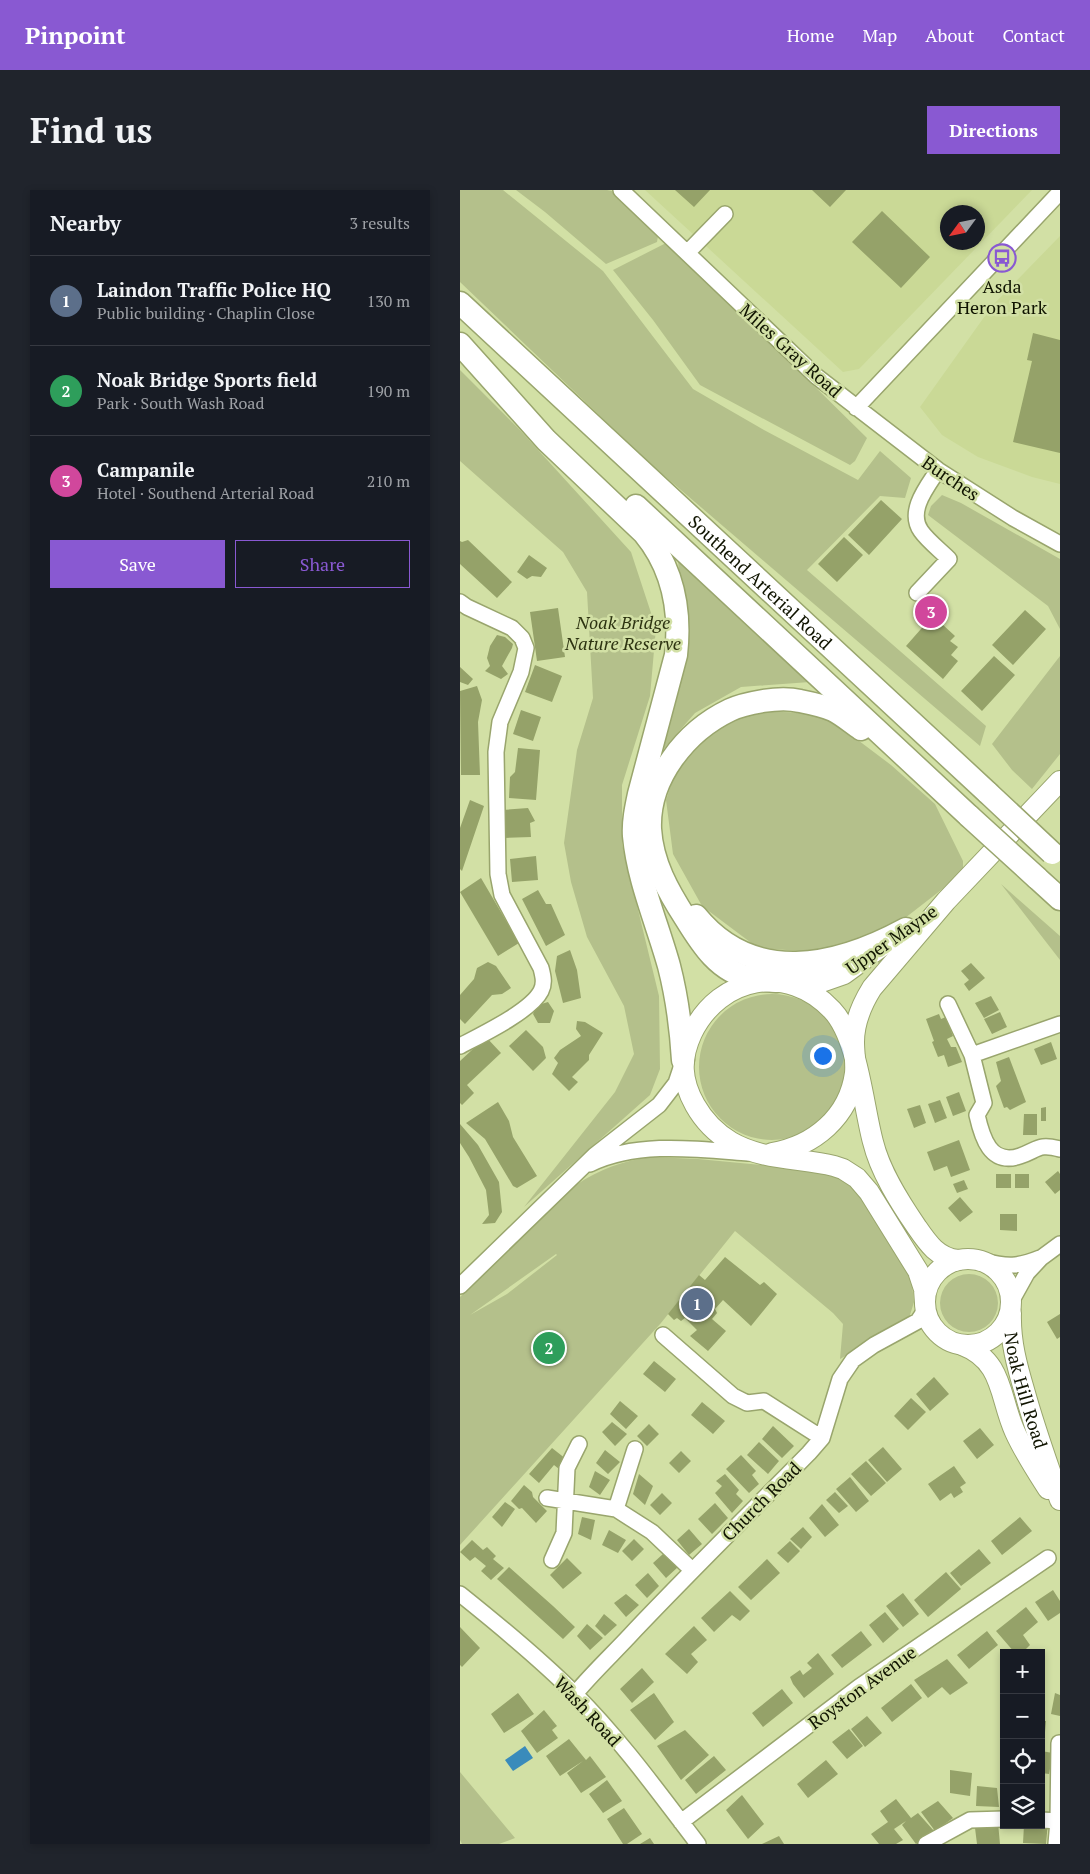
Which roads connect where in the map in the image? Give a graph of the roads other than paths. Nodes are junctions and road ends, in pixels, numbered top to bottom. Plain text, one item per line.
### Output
1 (621, 190) edge
2 (1060, 192) edge
3 (725, 214) dead end
4 (687, 253) junction
5 (460, 303) edge
6 (460, 343) edge
7 (856, 408) junction
8 (938, 470) junction
9 (1058, 543) edge
10 (918, 593) dead end
11 (460, 602) edge
12 (1060, 781) edge
13 (655, 798) junction
14 (965, 812) junction
15 (1057, 858) edge
16 (1060, 899) edge
17 (946, 901) junction
18 (906, 929) junction
19 (777, 981) junction
20 (948, 1004) dead end
21 (1060, 1024) edge
22 (460, 1046) edge
23 (972, 1055) junction
24 (683, 1060) junction
25 (855, 1061) junction
26 (1060, 1149) edge
27 (759, 1154) junction
28 (582, 1168) junction
29 (1060, 1244) edge
30 (1041, 1258) junction
31 (958, 1260) junction
32 (984, 1262) junction
33 (460, 1286) edge
34 (925, 1303) junction
35 (1012, 1303) junction
36 (663, 1335) dead end
37 (962, 1345) junction
38 (822, 1438) junction
39 (579, 1444) dead end
40 (635, 1449) dead end
41 (547, 1498) dead end
42 (1060, 1500) edge
43 (565, 1502) junction
44 (1060, 1507) edge
45 (616, 1510) junction
46 (1048, 1558) dead end
47 (552, 1560) dead end
48 (692, 1570) junction
49 (460, 1594) edge
50 (575, 1694) junction
51 (1059, 1743) edge
52 (1000, 1819) edge
53 (1045, 1820) edge
54 (1059, 1821) edge
55 (681, 1822) junction
56 (698, 1844) edge
57 (926, 1844) edge
58 (1056, 1844) edge

1 - 4 street, Miles Gray Road
2 - 7 street, Miles Gray Road
3 - 4 street
4 - 7 street, Miles Gray Road
5 - 15 highway, Southend Arterial Road, bridge
6 - 14 highway, Southend Arterial Road
6 - 24 highway
7 - 8 street, Burches
8 - 9 street, Burches
8 - 10 street
11 - 22 street
12 - 17 main road, Upper Mayne
13 - 14 highway
13 - 18 highway
13 - 19 highway
14 - 16 highway, Southend Arterial Road, bridge
17 - 18 main road, Upper Mayne
17 - 25 main road, Upper Mayne
18 - 19 main road, Upper Mayne
19 - 24 main road
19 - 25 main road
20 - 23 street
21 - 23 street
23 - 26 street
24 - 27 main road
24 - 28 street
25 - 27 main road
25 - 31 main road
27 - 28 street
27 - 34 main road
28 - 33 street
29 - 30 street
30 - 32 street
30 - 35 street
31 - 32 main road
31 - 34 main road
32 - 35 main road
34 - 37 main road
34 - 38 street, Church Road
35 - 37 main road
35 - 42 main road, Noak Hill Road
36 - 38 street
37 - 44 main road, Noak Hill Road
38 - 48 street, Church Road
39 - 43 street
40 - 45 street
41 - 43 street
43 - 45 street
43 - 47 street
45 - 48 street
46 - 55 street, Royston Avenue
48 - 50 street, Church Road
49 - 50 street, Wash Road
50 - 55 street, Wash Road
51 - 54 street
52 - 57 street
53 - 54 street
54 - 58 street
55 - 56 street, Wash Road

